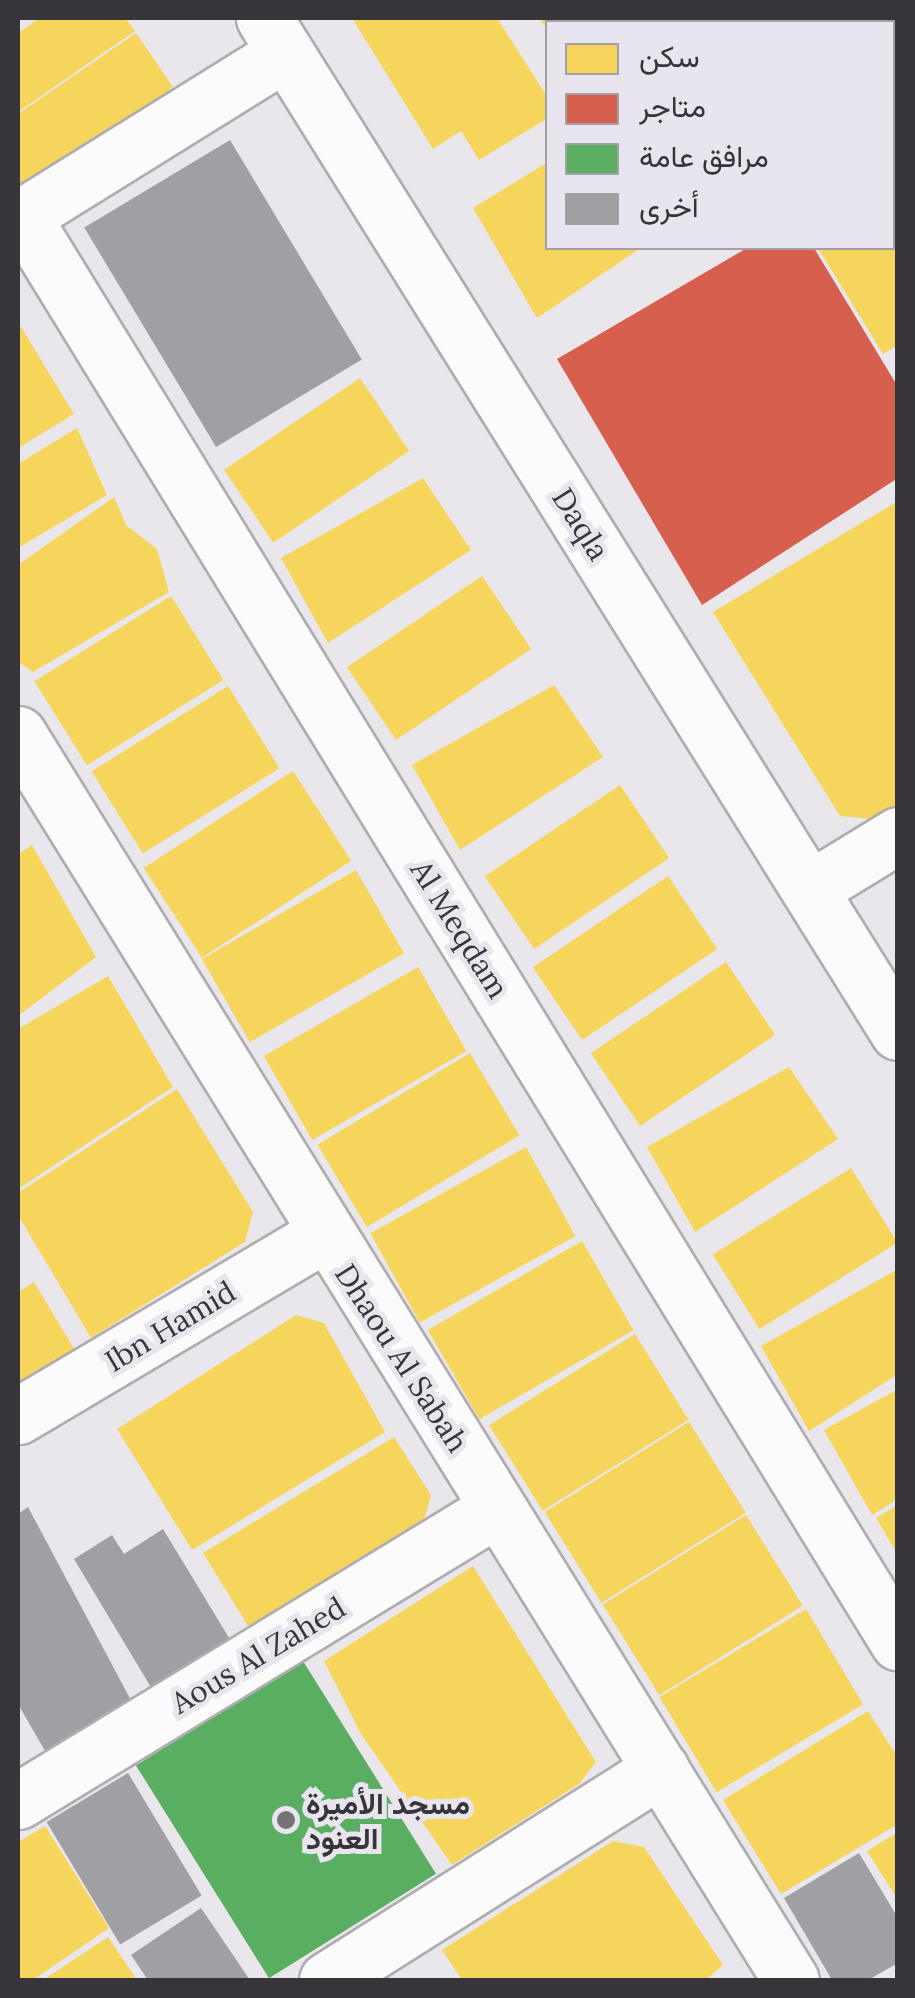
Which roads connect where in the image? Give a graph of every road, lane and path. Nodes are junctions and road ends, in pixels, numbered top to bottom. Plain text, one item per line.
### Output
1 (274, 35) edge
2 (20, 218) edge
3 (18, 734) edge
4 (898, 835) edge
5 (810, 889) junction
6 (898, 1032) edge
7 (323, 1236) junction
8 (18, 1416) edge
9 (498, 1508) junction
10 (898, 1642) edge
11 (662, 1769) junction
12 (18, 1800) edge
13 (328, 1980) edge
14 (791, 1980) edge

1 - 2 street
1 - 5 street, Daqla
2 - 10 street, Al Meqdam
3 - 7 street, Dhaou Al Sabah
4 - 5 street
5 - 6 street, Daqla
7 - 8 street, Ibn Hamid
7 - 9 street, Dhaou Al Sabah
9 - 11 street, Dhaou Al Sabah
9 - 12 street, Aous Al Zahed
11 - 13 street
11 - 14 street, Dhaou Al Sabah

